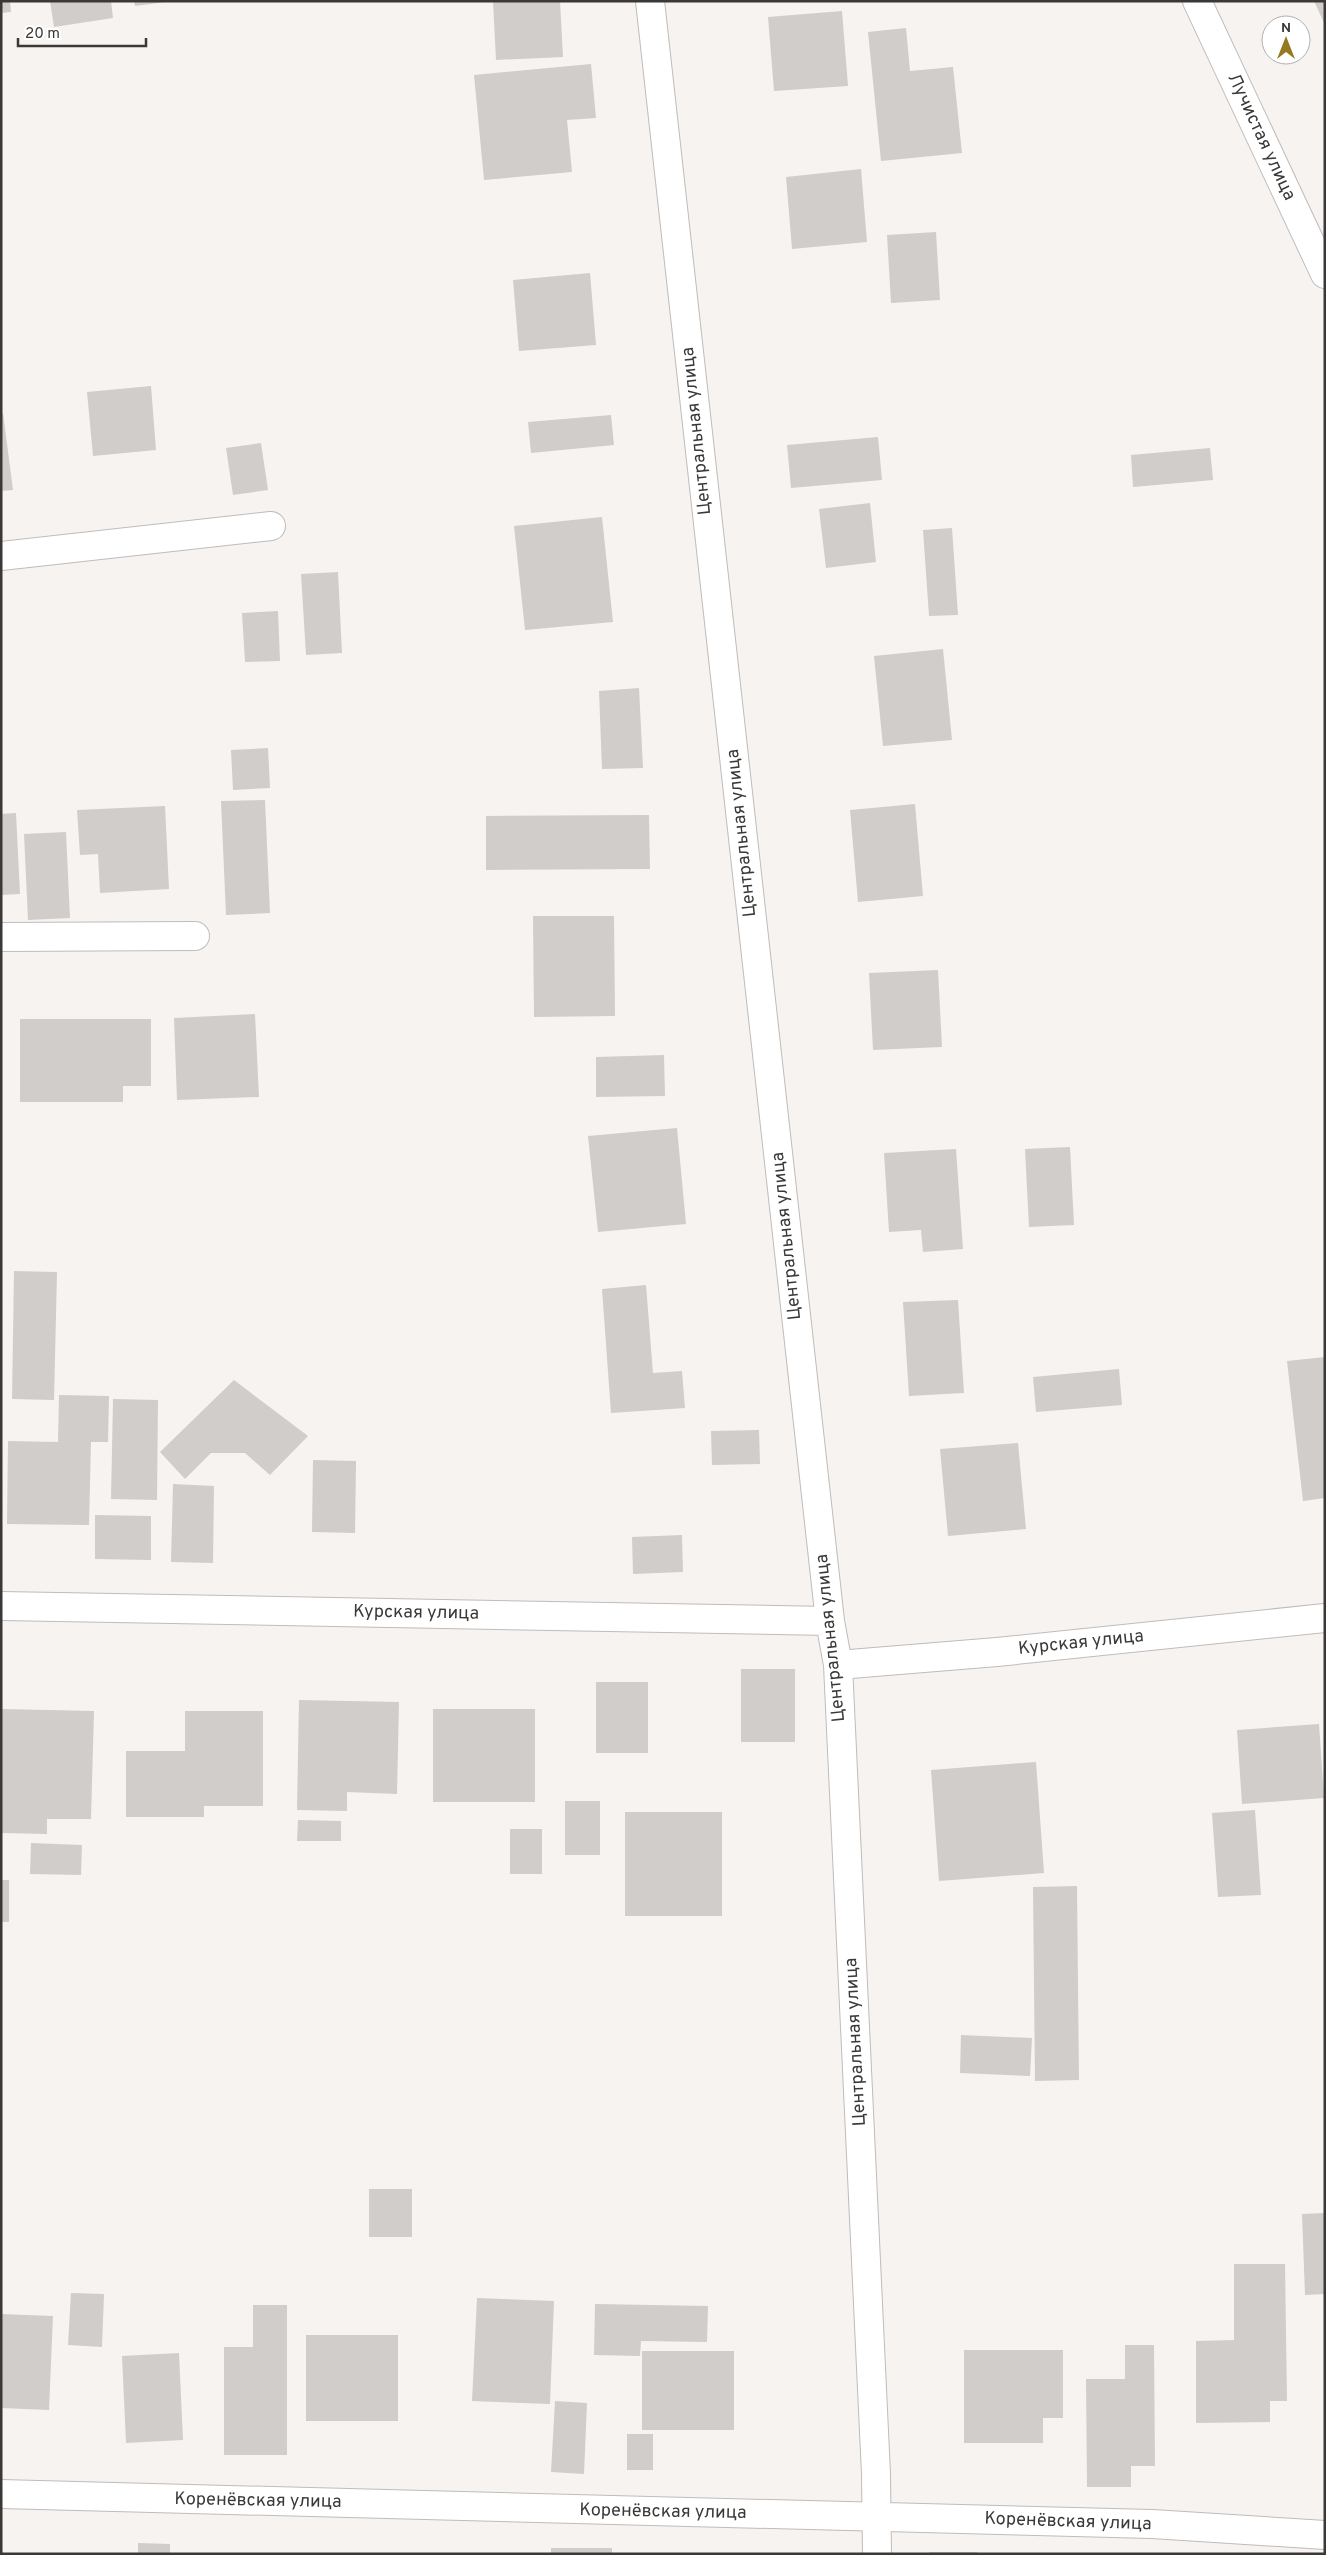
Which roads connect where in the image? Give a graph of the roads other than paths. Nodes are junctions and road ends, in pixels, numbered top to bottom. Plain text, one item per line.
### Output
1 (650, 1) edge
2 (1197, 1) edge
3 (1325, 274) edge
4 (271, 526) dead end
5 (1, 556) edge
6 (195, 936) dead end
7 (1, 937) edge
8 (1, 1606) edge
9 (1325, 1618) edge
10 (830, 1621) junction
11 (838, 1664) junction
12 (1, 2494) edge
13 (877, 2517) junction
14 (1325, 2535) edge
15 (877, 2554) edge

1 - 10 street, Центральная улица
2 - 3 street, Лучистая улица
4 - 5 street
6 - 7 street
8 - 10 street, Курская улица
9 - 11 street, Курская улица
10 - 11 street, Центральная улица
11 - 13 street, Центральная улица
12 - 13 street, Коренёвская улица
13 - 14 street, Коренёвская улица
13 - 15 street, Центральная улица

